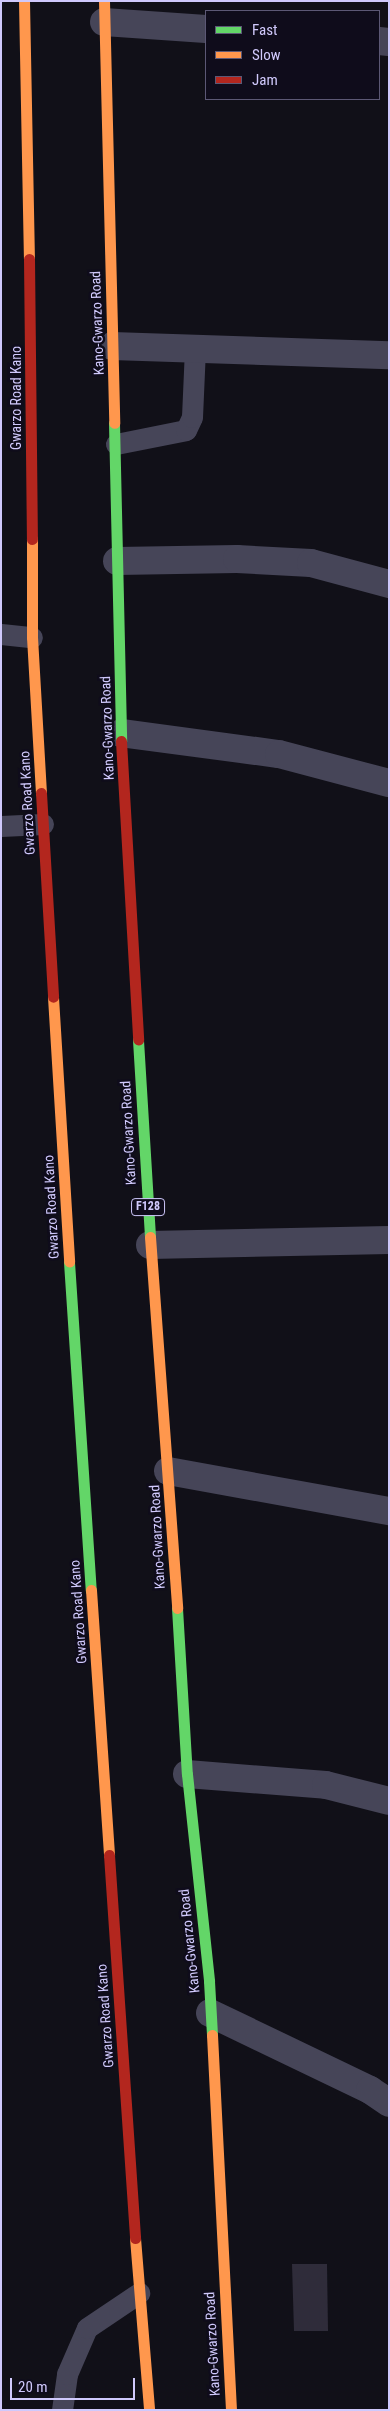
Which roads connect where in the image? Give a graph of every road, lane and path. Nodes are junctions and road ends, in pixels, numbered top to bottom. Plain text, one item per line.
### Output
1 (24, 1) edge
2 (104, 12) edge
3 (205, 29) edge
4 (112, 346) junction
5 (195, 347) junction
6 (389, 355) edge
7 (116, 444) junction
8 (117, 561) junction
9 (389, 584) edge
10 (1, 634) edge
11 (32, 637) junction
12 (121, 733) junction
13 (389, 783) edge
14 (43, 824) junction
15 (1, 826) edge
16 (389, 1240) edge
17 (150, 1245) junction
18 (168, 1470) junction
19 (389, 1511) edge
20 (187, 1774) junction
21 (389, 1801) edge
22 (210, 2013) junction
23 (389, 2103) edge
24 (139, 2293) junction
25 (62, 2410) edge
26 (149, 2410) edge
27 (231, 2410) edge

1 - 11 main road, Gwarzo Road Kano
2 - 3 street
2 - 4 main road, Kano-Gwarzo Road / F128
4 - 5 street
4 - 7 main road, Kano-Gwarzo Road / F128
5 - 6 street
5 - 7 lane
7 - 8 main road, Kano-Gwarzo Road / F128
8 - 9 street
8 - 12 main road, Kano-Gwarzo Road / F128
10 - 11 lane
11 - 14 main road, Gwarzo Road Kano
12 - 13 street
12 - 17 main road, Kano-Gwarzo Road / F128
14 - 15 lane
14 - 24 main road, Gwarzo Road Kano
16 - 17 street
17 - 18 main road, Kano-Gwarzo Road / F128
18 - 19 street
18 - 20 main road, Kano-Gwarzo Road / F128
20 - 21 street
20 - 22 main road, Kano-Gwarzo Road / F128
22 - 23 street
22 - 27 main road, Kano-Gwarzo Road / F128
24 - 25 lane
24 - 26 main road, Gwarzo Road Kano

